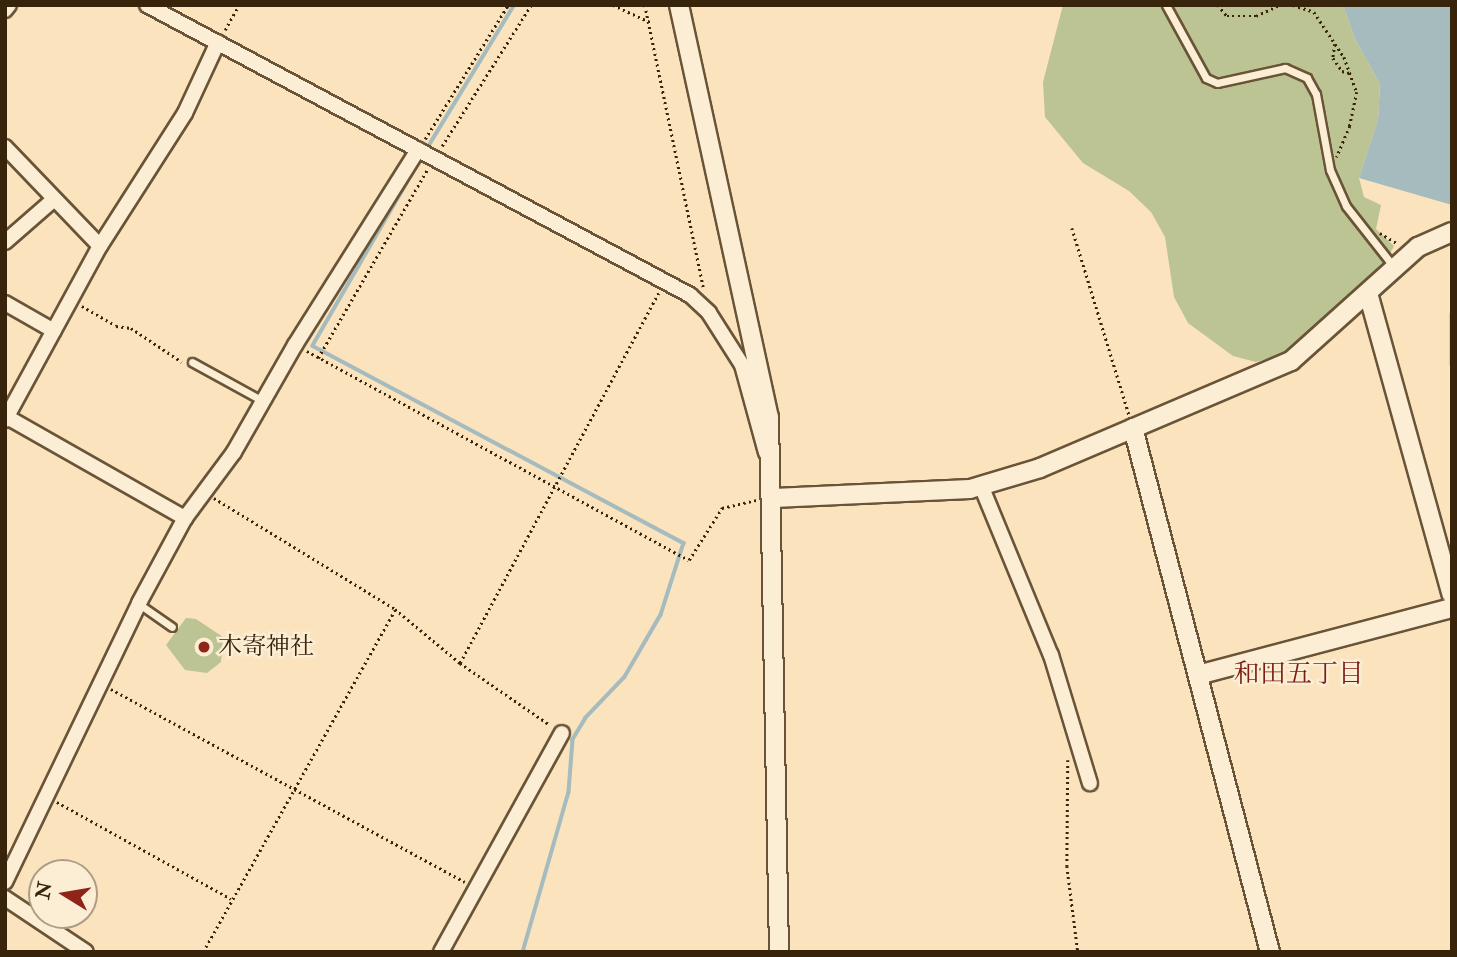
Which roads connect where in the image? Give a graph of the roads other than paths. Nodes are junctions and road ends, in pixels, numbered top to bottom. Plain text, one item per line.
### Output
1 (9, 5) edge
2 (148, 5) edge
3 (679, 5) edge
4 (1166, 5) edge
5 (5, 10) edge
6 (218, 42) junction
7 (5, 147) edge
8 (418, 150) junction
9 (52, 201) junction
10 (1452, 232) edge
11 (5, 242) edge
12 (100, 246) junction
13 (1394, 268) junction
14 (1368, 293) junction
15 (5, 303) edge
16 (54, 331) junction
17 (192, 362) road end
18 (263, 401) junction
19 (6, 418) edge
20 (1133, 428) junction
21 (771, 454) junction
22 (982, 488) junction
23 (774, 498) junction
24 (185, 517) junction
25 (1452, 595) edge
26 (139, 603) junction
27 (1452, 608) edge
28 (172, 627) dead end
29 (1198, 676) junction
30 (562, 733) road end
31 (1090, 783) dead end
32 (5, 882) edge
33 (5, 898) edge
34 (86, 952) edge
35 (441, 952) edge
36 (779, 952) edge
37 (1270, 952) edge

1 - 5 street
2 - 6 street
3 - 21 street
4 - 13 lane
6 - 8 street
6 - 12 street
7 - 9 street
8 - 18 street
8 - 21 street
9 - 11 street
9 - 12 street
10 - 13 street
12 - 16 street
13 - 14 street
14 - 20 street
14 - 25 street
15 - 16 street
16 - 19 street
17 - 18 lane
18 - 24 street
19 - 24 street
20 - 22 street
20 - 29 street
21 - 23 street
22 - 23 street
22 - 31 street
23 - 36 street
24 - 26 street
26 - 28 lane
26 - 32 street
27 - 29 street
29 - 37 street
30 - 35 street
33 - 34 street

